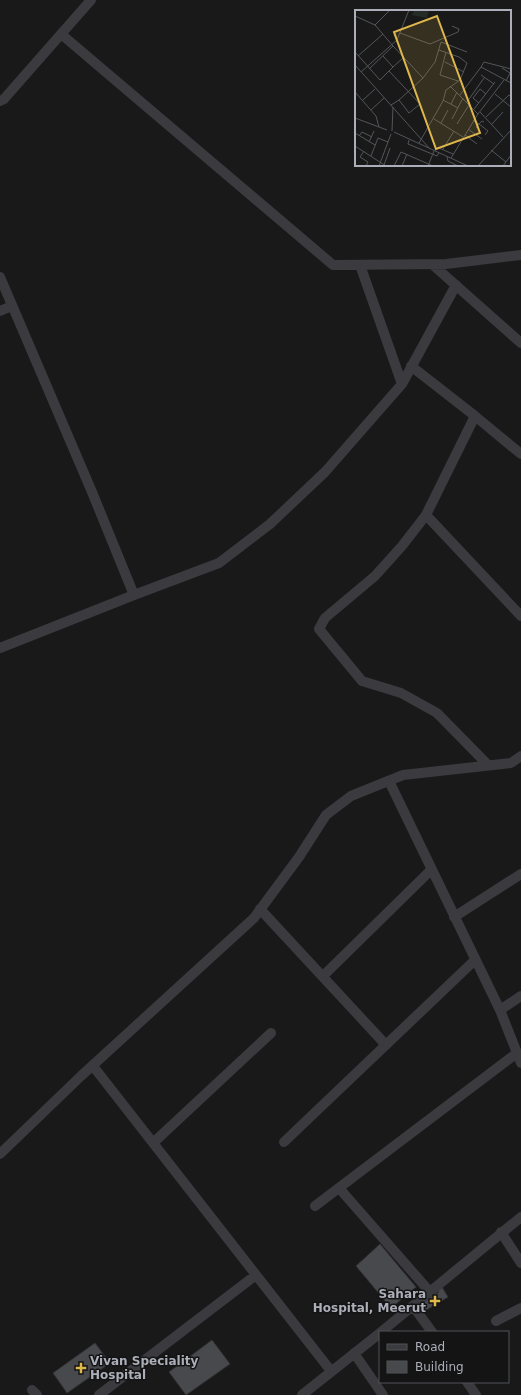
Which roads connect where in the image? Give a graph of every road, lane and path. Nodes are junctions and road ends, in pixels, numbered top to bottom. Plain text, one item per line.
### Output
1 (91, 0) edge
2 (61, 34) junction
3 (0, 101) edge
4 (521, 255) edge
5 (433, 264) junction
6 (360, 265) junction
7 (0, 277) edge
8 (456, 285) junction
9 (12, 306) junction
10 (0, 311) edge
11 (521, 343) edge
12 (411, 366) junction
13 (402, 384) junction
14 (476, 416) junction
15 (521, 454) edge
16 (426, 515) junction
17 (134, 595) junction
18 (521, 616) edge
19 (0, 648) edge
20 (521, 756) edge
21 (488, 766) junction
22 (389, 781) junction
23 (431, 870) junction
24 (521, 874) edge
25 (260, 909) junction
26 (454, 917) junction
27 (475, 960) junction
28 (323, 976) junction
29 (521, 996) edge
30 (500, 1010) junction
31 (271, 1033) dead end
32 (386, 1045) junction
33 (517, 1053) junction
34 (521, 1064) edge
35 (93, 1066) junction
36 (284, 1142) dead end
37 (153, 1143) junction
38 (0, 1154) edge
39 (339, 1188) junction
40 (315, 1206) dead end
41 (521, 1217) edge
42 (501, 1232) junction
43 (521, 1263) edge
44 (256, 1275) junction
45 (430, 1292) junction
46 (413, 1306) junction
47 (521, 1308) edge
48 (496, 1321) dead end
49 (381, 1331) edge
50 (431, 1331) edge
51 (379, 1333) edge
52 (354, 1353) junction
53 (331, 1371) junction
54 (468, 1383) edge
55 (99, 1395) edge
56 (302, 1395) edge
57 (383, 1395) edge
58 (476, 1395) edge

1 - 2 street
2 - 3 street
2 - 6 street
4 - 5 street
5 - 6 street
5 - 8 street
6 - 13 street
7 - 9 street
8 - 11 street
8 - 12 street
9 - 10 street
9 - 17 street
12 - 13 street
12 - 14 street
13 - 17 street
14 - 15 street
14 - 16 street
16 - 18 street
16 - 21 street
17 - 19 street
20 - 21 street
21 - 22 street
22 - 23 street
22 - 25 street
23 - 26 street
23 - 28 street
24 - 26 street
25 - 28 street
25 - 35 street
26 - 27 street
27 - 30 street
27 - 32 street
28 - 32 street
29 - 30 street
30 - 33 street
31 - 37 street
32 - 36 street
33 - 34 street
33 - 39 street
35 - 37 street
35 - 38 street
37 - 44 street
39 - 40 street
39 - 45 street
41 - 42 street
42 - 43 street
42 - 45 street
44 - 53 street
44 - 55 street
45 - 46 street
46 - 49 street
46 - 50 street
47 - 48 street
51 - 52 street
52 - 53 street
52 - 57 street
53 - 56 street
54 - 58 street

